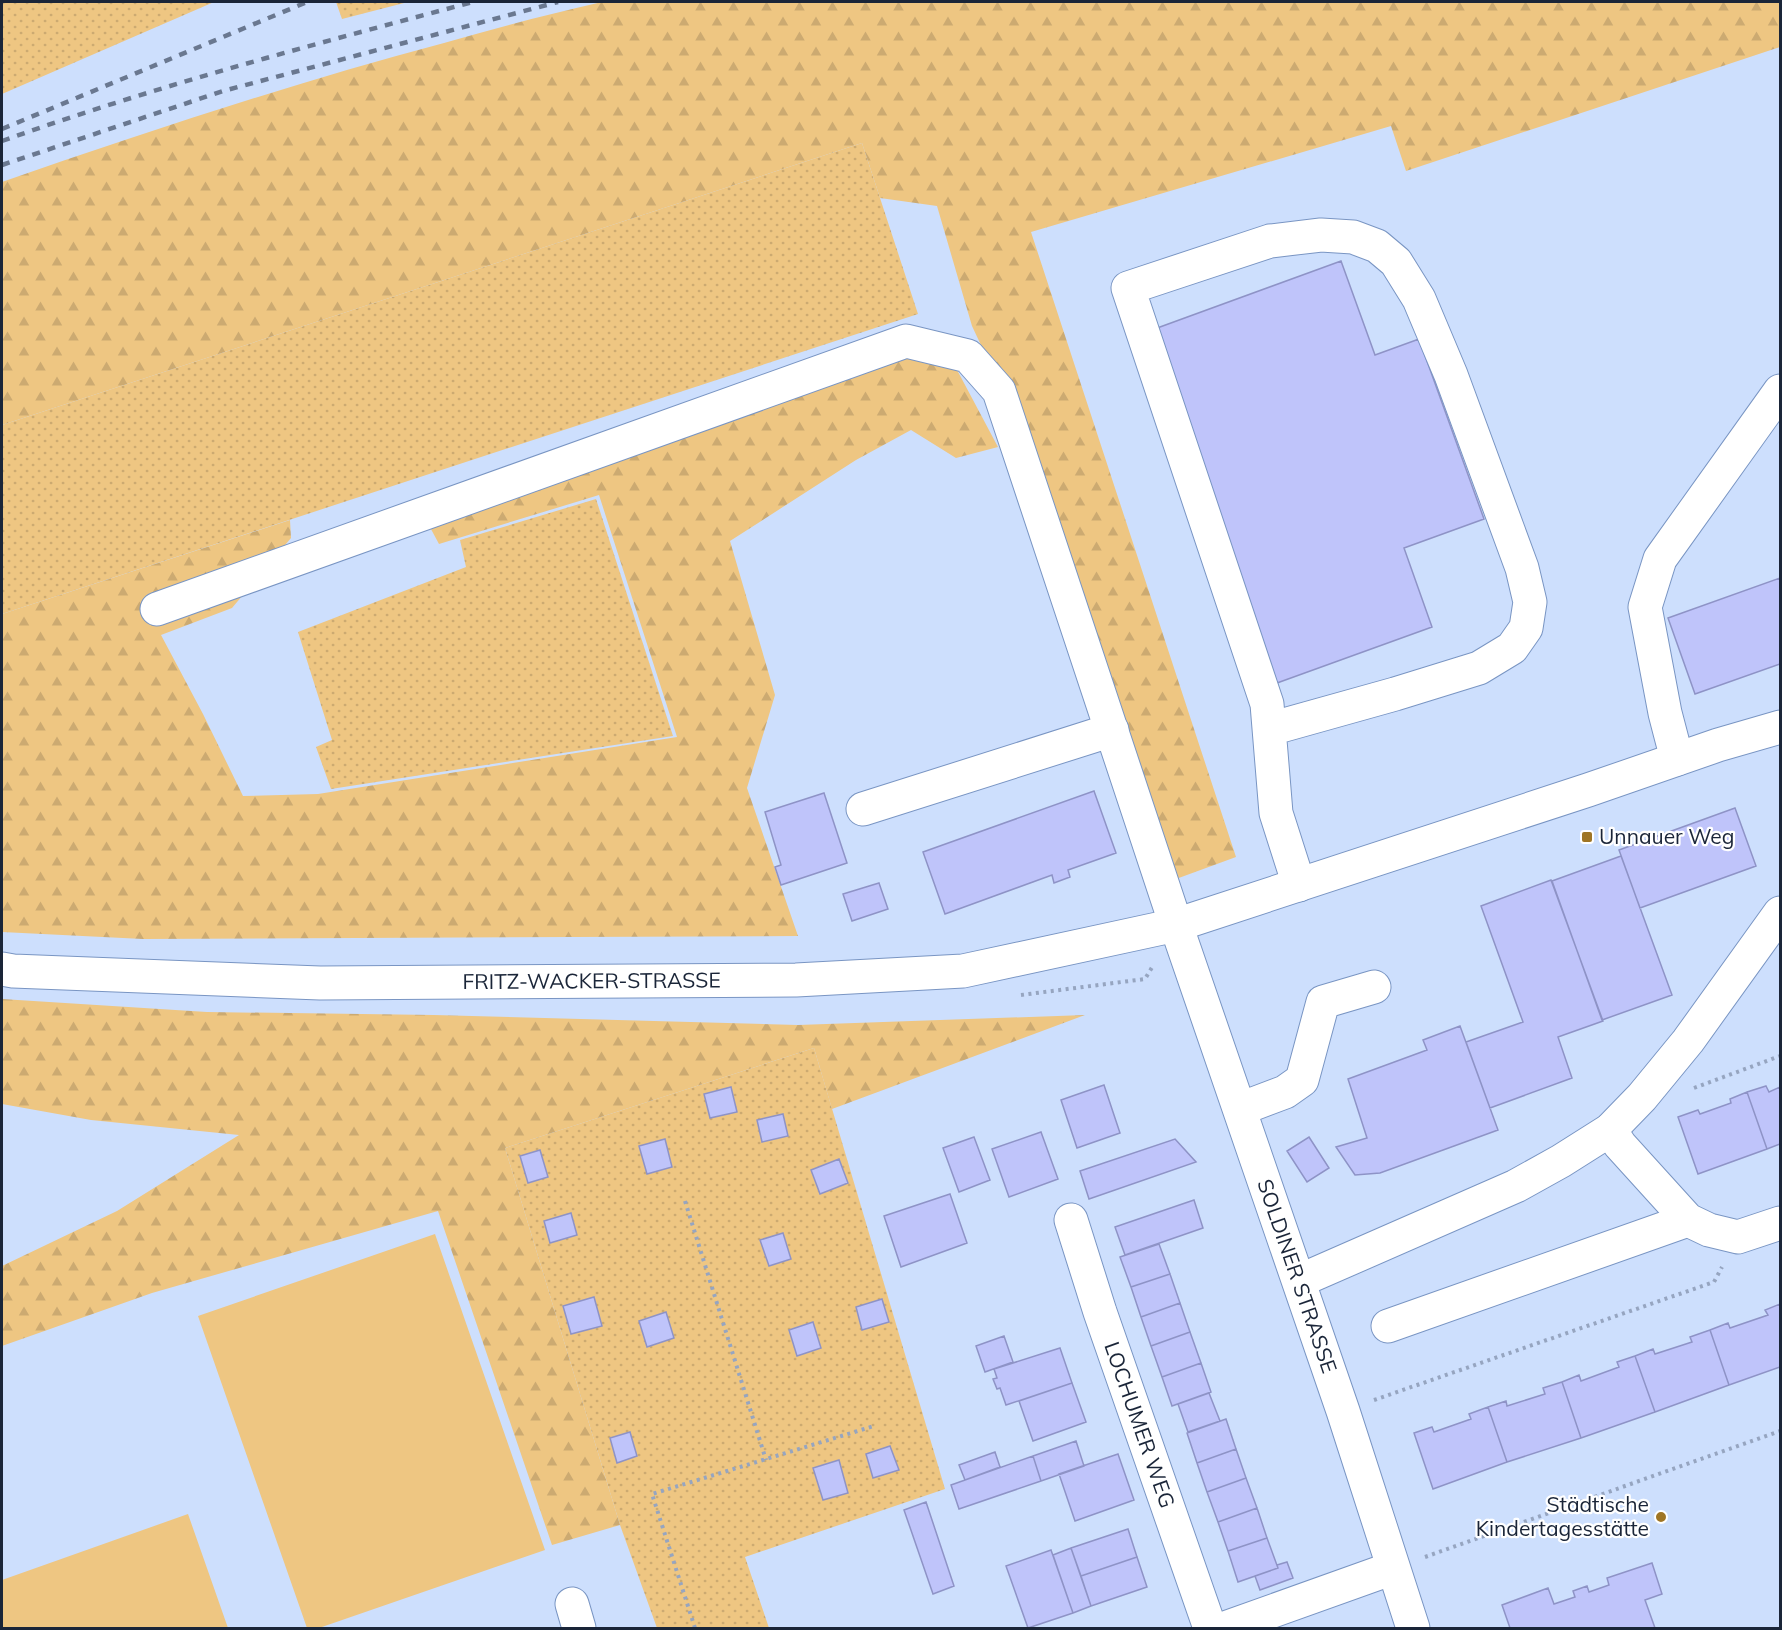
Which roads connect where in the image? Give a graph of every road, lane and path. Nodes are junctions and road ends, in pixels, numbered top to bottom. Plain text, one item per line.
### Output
1 (1780, 391) edge
2 (157, 609) dead end
3 (1780, 728) edge
4 (1270, 729) junction
5 (1112, 730) junction
6 (1677, 759) junction
7 (862, 809) dead end
8 (1299, 885) junction
9 (1780, 913) edge
10 (1176, 925) junction
11 (2, 969) edge
12 (1374, 987) dead end
13 (1780, 1056) edge
14 (1692, 1089) dead end
15 (1240, 1109) junction
16 (1610, 1130) junction
17 (685, 1201) dead end
18 (1071, 1220) dead end
19 (1688, 1220) junction
20 (1780, 1223) edge
21 (1738, 1237) junction
22 (1299, 1281) junction
23 (1388, 1326) dead end
24 (1342, 1411) junction
25 (874, 1426) dead end
26 (1780, 1431) edge
27 (766, 1460) junction
28 (1393, 1568) junction
29 (694, 1629) edge
30 (1210, 1629) edge
31 (1225, 1629) edge
32 (1413, 1629) edge

1 - 6 street
2 - 5 street, SOLDINER STRASSE
3 - 6 street
4 - 4 street
4 - 8 street
5 - 7 street
5 - 10 street, SOLDINER STRASSE
6 - 8 street
8 - 10 street
9 - 16 street
10 - 11 street, FRITZ-WACKER-STRASSE
10 - 15 street, SOLDINER STRASSE
12 - 15 street
13 - 14 path
15 - 22 street, SOLDINER STRASSE
16 - 19 street
16 - 22 street
17 - 27 path
18 - 30 street, LOCHUMER WEG
19 - 21 street
19 - 23 street
20 - 21 street
21 - 24 path
22 - 24 street, SOLDINER STRASSE
24 - 28 street, SOLDINER STRASSE
25 - 27 path
26 - 28 path
27 - 29 path
28 - 31 street
28 - 32 street, SOLDINER STRASSE

